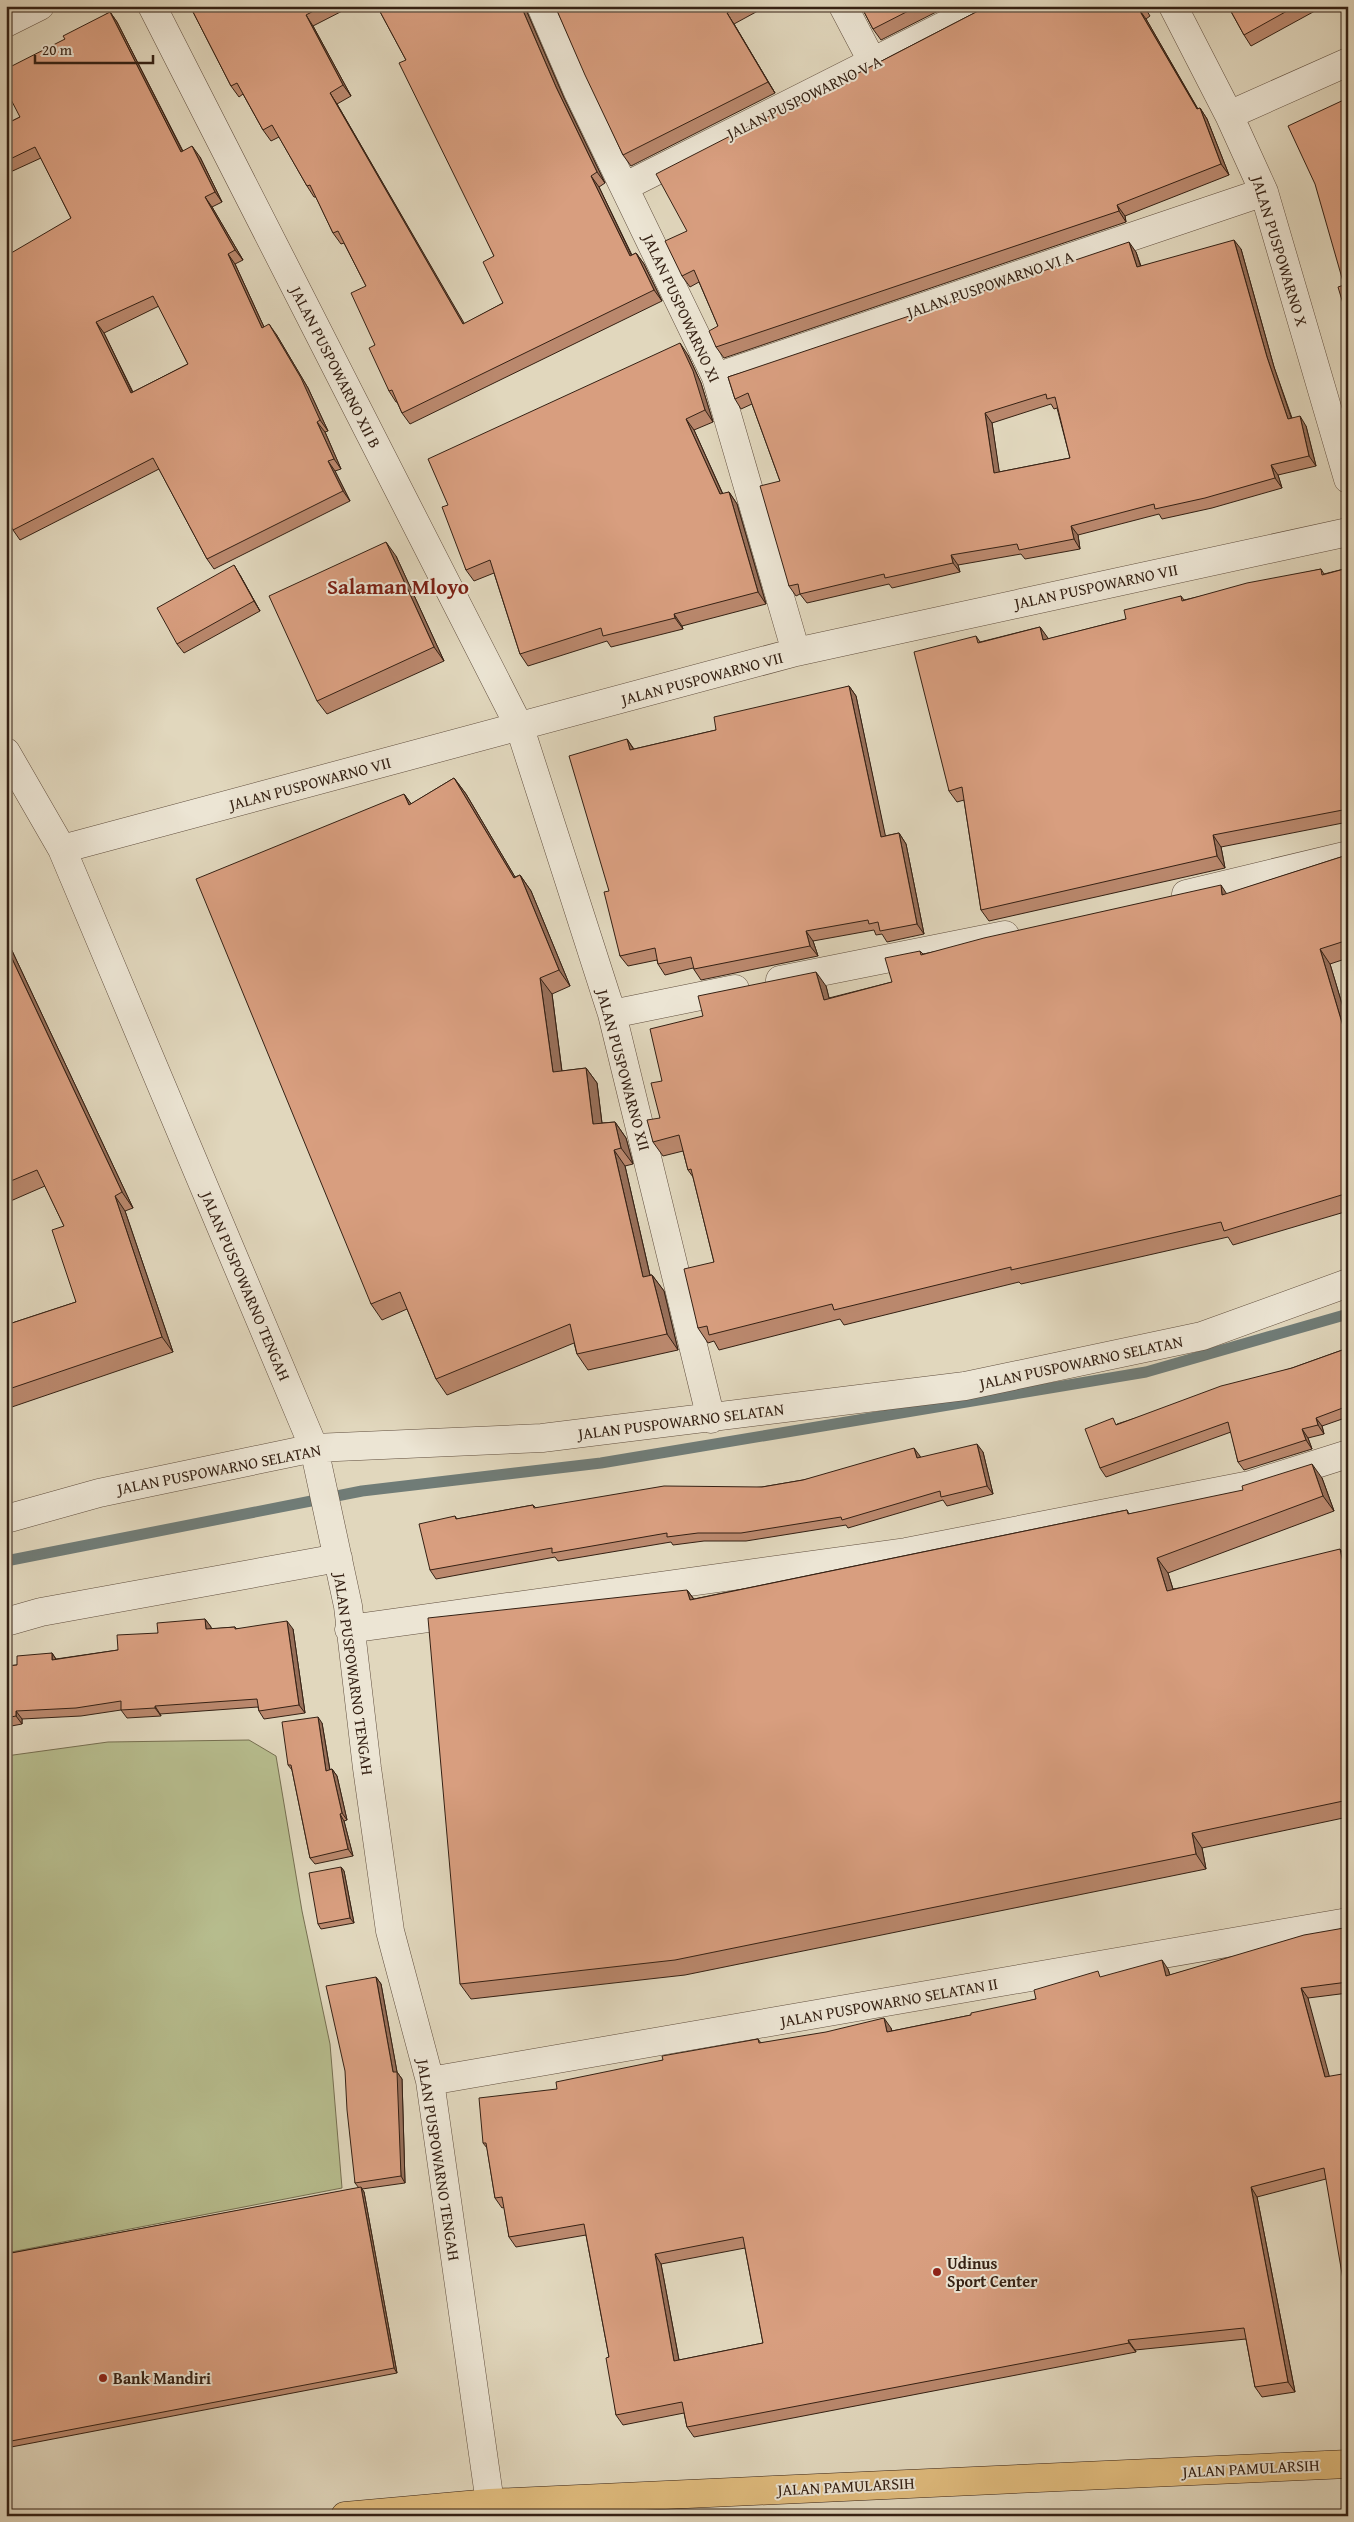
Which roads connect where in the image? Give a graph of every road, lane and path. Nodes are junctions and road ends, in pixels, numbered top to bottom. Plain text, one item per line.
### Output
1 (40, 6) edge
2 (152, 6) edge
3 (541, 6) edge
4 (843, 6) edge
5 (983, 6) edge
6 (1173, 6) edge
7 (6, 23) edge
8 (1348, 62) edge
9 (873, 63) junction
10 (1230, 115) junction
11 (624, 187) junction
12 (1264, 192) junction
13 (716, 377) junction
14 (1348, 479) edge
15 (1348, 532) edge
16 (796, 652) junction
17 (520, 728) junction
18 (6, 752) edge
19 (62, 849) junction
20 (1348, 855) edge
21 (1158, 900) edge
22 (1027, 930) edge
23 (612, 1014) junction
24 (1348, 1283) edge
25 (711, 1418) junction
26 (1348, 1454) edge
27 (317, 1457) junction
28 (6, 1519) edge
29 (336, 1550) junction
30 (6, 1622) edge
31 (349, 1630) junction
32 (1348, 1922) edge
33 (430, 2081) junction
34 (1348, 2464) edge
35 (490, 2502) junction
36 (345, 2516) edge

1 - 7 street
2 - 17 street, JALAN PUSPOWARNO XII B
3 - 11 street, JALAN PUSPOWARNO XI
4 - 9 street
5 - 9 street, JALAN PUSPOWARNO V A
6 - 10 street, JALAN PUSPOWARNO X
8 - 10 street
9 - 11 street, JALAN PUSPOWARNO V A
10 - 12 street, JALAN PUSPOWARNO X
11 - 13 street, JALAN PUSPOWARNO XI
12 - 13 street, JALAN PUSPOWARNO VI A
12 - 14 street, JALAN PUSPOWARNO X
13 - 16 street, JALAN PUSPOWARNO XI
15 - 16 street, JALAN PUSPOWARNO VII
16 - 17 street, JALAN PUSPOWARNO VII
17 - 19 street, JALAN PUSPOWARNO VII
17 - 23 street, JALAN PUSPOWARNO XII
18 - 19 street, JALAN PUSPOWARNO TENGAH
19 - 27 street, JALAN PUSPOWARNO TENGAH
20 - 21 street
22 - 23 street
23 - 25 street, JALAN PUSPOWARNO XII
24 - 25 street, JALAN PUSPOWARNO SELATAN
25 - 27 street, JALAN PUSPOWARNO SELATAN
26 - 31 street
27 - 28 street, JALAN PUSPOWARNO SELATAN
27 - 29 street, JALAN PUSPOWARNO TENGAH
29 - 30 street
29 - 31 street, JALAN PUSPOWARNO TENGAH
31 - 33 street, JALAN PUSPOWARNO TENGAH
32 - 33 street, JALAN PUSPOWARNO SELATAN II
33 - 35 street, JALAN PUSPOWARNO TENGAH
34 - 35 highway, JALAN PAMULARSIH
35 - 36 highway, JALAN PAMULARSIH

